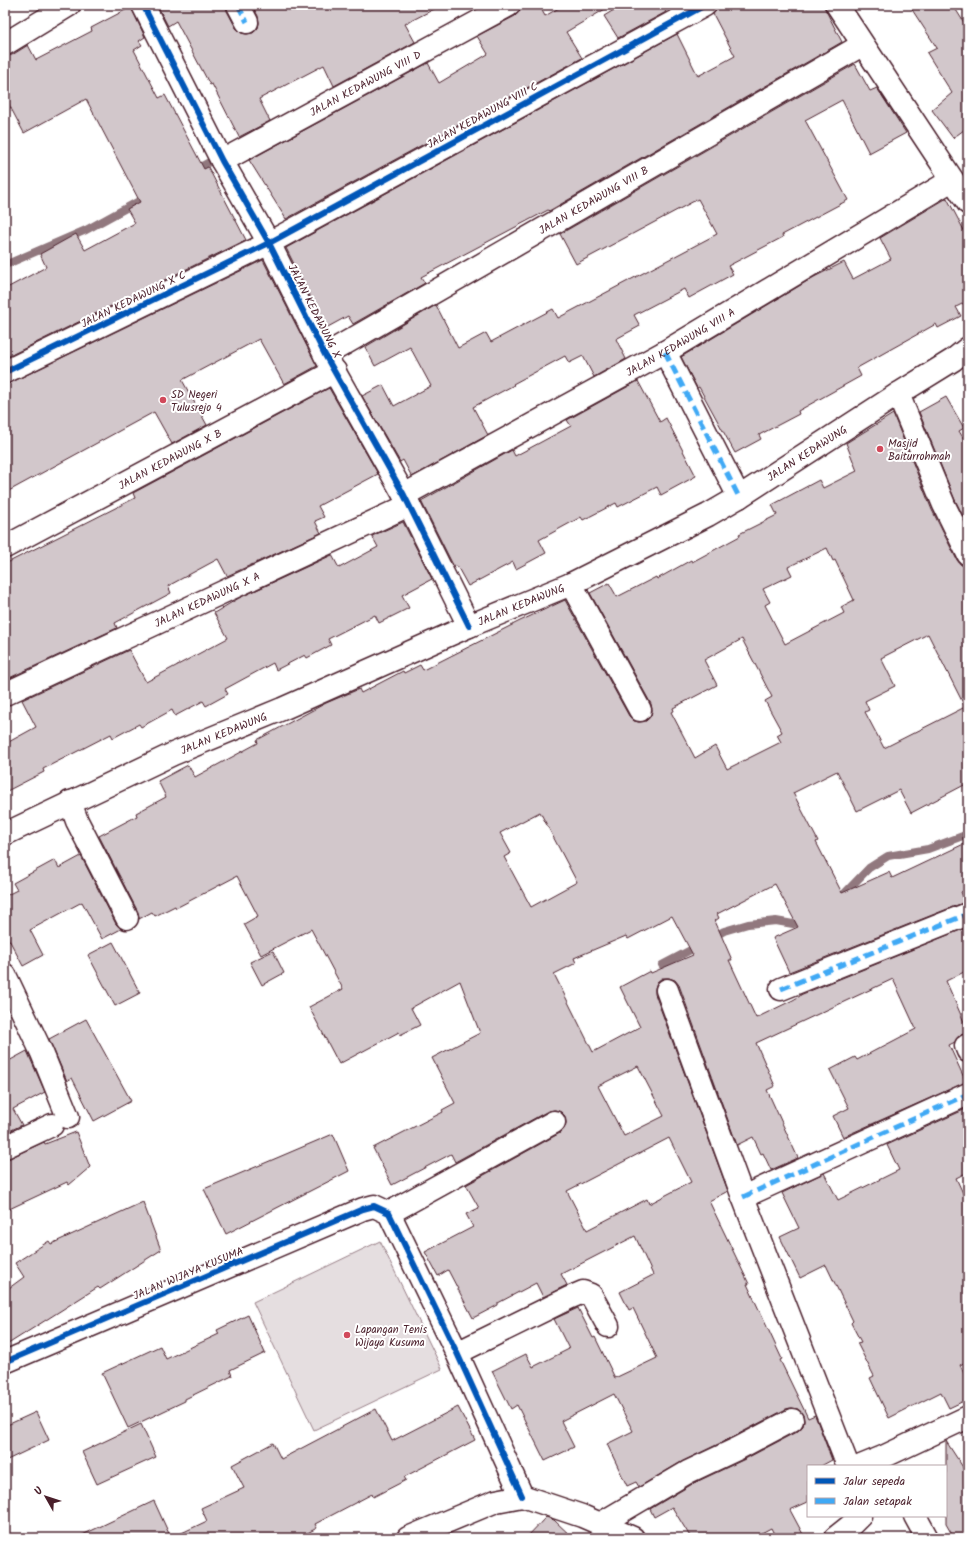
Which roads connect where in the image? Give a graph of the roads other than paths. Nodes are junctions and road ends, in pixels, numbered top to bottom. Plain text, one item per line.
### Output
1 (69, 5) edge
2 (143, 5) edge
3 (509, 5) edge
4 (705, 5) edge
5 (837, 5) edge
6 (5, 44) edge
7 (862, 45) junction
8 (222, 161) junction
9 (952, 180) junction
10 (968, 203) edge
11 (269, 243) junction
12 (968, 348) edge
13 (665, 352) junction
14 (330, 363) junction
15 (5, 372) edge
16 (898, 394) junction
17 (739, 497) junction
18 (406, 500) junction
19 (5, 547) edge
20 (968, 554) edge
21 (571, 584) junction
22 (469, 626) junction
23 (5, 694) edge
24 (640, 710) dead end
25 (70, 802) junction
26 (5, 834) edge
27 (968, 914) edge
28 (127, 918) dead end
29 (5, 975) edge
30 (781, 989) dead end
31 (667, 990) dead end
32 (968, 1045) edge
33 (968, 1051) edge
34 (968, 1094) edge
35 (554, 1122) dead end
36 (5, 1147) edge
37 (743, 1197) junction
38 (384, 1210) junction
39 (608, 1326) dead end
40 (457, 1353) junction
41 (5, 1362) edge
42 (968, 1417) edge
43 (792, 1420) dead end
44 (885, 1462) edge
45 (848, 1465) edge
46 (867, 1465) edge
47 (522, 1496) junction
48 (859, 1517) edge
49 (916, 1517) edge
50 (600, 1524) junction
51 (408, 1538) edge
52 (633, 1538) edge
53 (834, 1538) edge
54 (927, 1538) edge

1 - 6 street
2 - 8 street, JALAN KEDAWUNG X
3 - 8 street, JALAN KEDAWUNG VIII D
4 - 11 street, JALAN KEDAWUNG VIII C
5 - 7 street
7 - 9 street
7 - 14 street, JALAN KEDAWUNG VIII B
8 - 11 street, JALAN KEDAWUNG X
9 - 10 street
9 - 13 street, JALAN KEDAWUNG VIII A
11 - 14 street, JALAN KEDAWUNG X
11 - 15 street, JALAN KEDAWUNG X C
12 - 16 street, JALAN KEDAWUNG
13 - 17 street
13 - 18 street, JALAN KEDAWUNG VIII A
14 - 18 street, JALAN KEDAWUNG X
14 - 19 street, JALAN KEDAWUNG X B
16 - 17 street, JALAN KEDAWUNG
16 - 20 street
17 - 21 street, JALAN KEDAWUNG
18 - 22 street, JALAN KEDAWUNG X
18 - 23 street, JALAN KEDAWUNG X A
21 - 22 street, JALAN KEDAWUNG
21 - 24 street
22 - 25 street, JALAN KEDAWUNG
25 - 26 street, JALAN KEDAWUNG
25 - 28 street
27 - 30 street
29 - 36 street
31 - 37 street
32 - 33 street
34 - 37 street
35 - 38 street
37 - 45 street
38 - 40 street
38 - 41 street, JALAN WIJAYA KUSUMA
39 - 40 street
40 - 47 street
42 - 44 street
43 - 50 street
44 - 46 street
47 - 50 street
47 - 51 street
48 - 53 street
49 - 54 street
50 - 52 street

